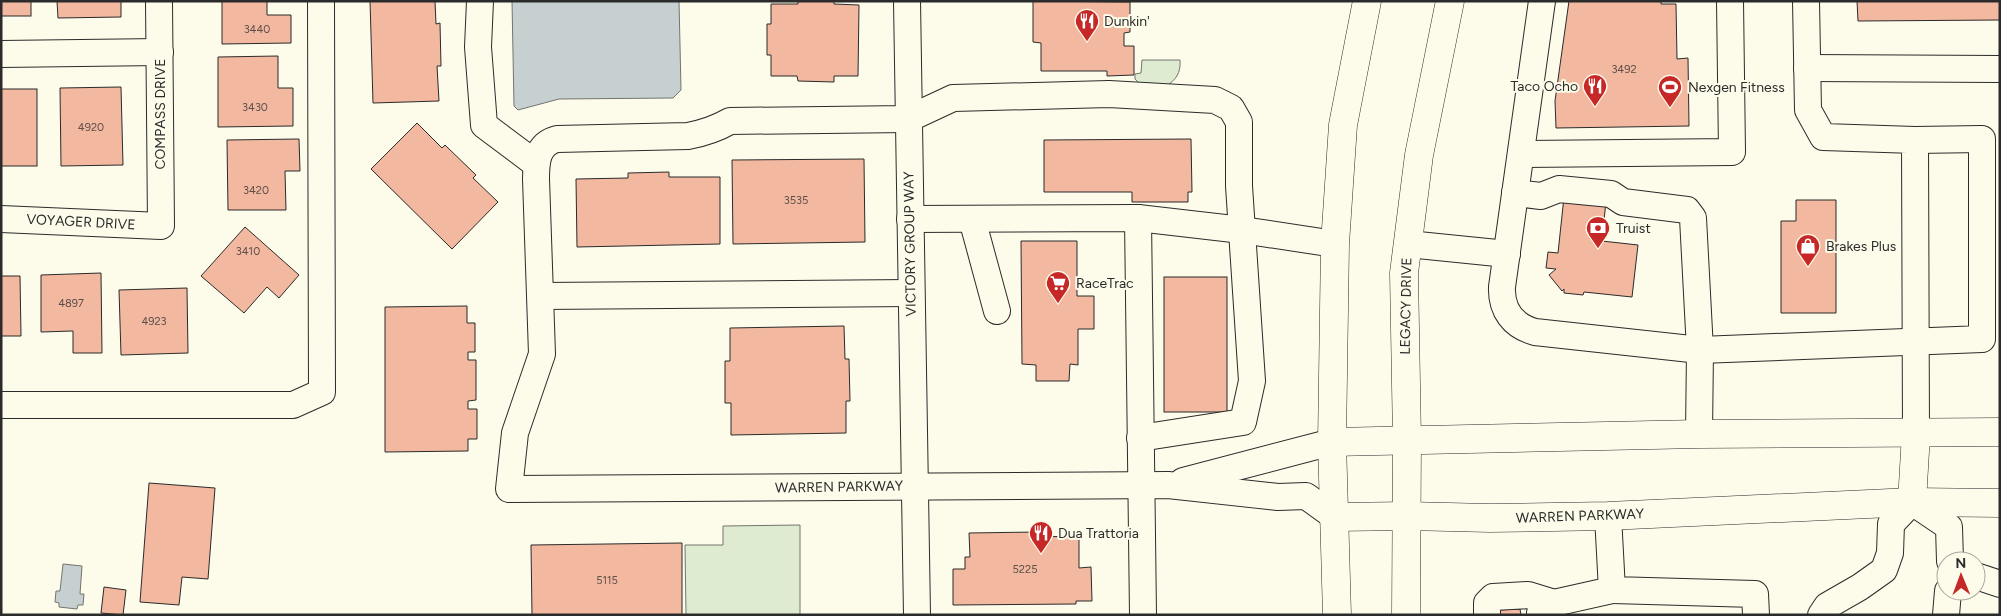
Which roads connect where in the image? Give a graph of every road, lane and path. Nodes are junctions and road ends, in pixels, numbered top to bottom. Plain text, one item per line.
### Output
1 (159, 1) edge
2 (321, 1) edge
3 (480, 1) edge
4 (906, 1) edge
5 (1367, 1) edge
6 (1450, 1) edge
7 (1542, 1) edge
8 (1730, 1) edge
9 (1806, 1) edge
10 (160, 52) junction
11 (1, 54) edge
12 (1807, 68) junction
13 (2000, 69) edge
14 (908, 119) junction
15 (1991, 139) edge
16 (1915, 140) junction
17 (1521, 154) junction
18 (536, 164) junction
19 (1515, 193) junction
20 (1, 218) edge
21 (1138, 218) junction
22 (910, 219) junction
23 (972, 219) junction
24 (161, 226) joint
25 (1242, 230) junction
26 (1336, 244) junction
27 (1408, 244) junction
28 (1507, 254) junction
29 (911, 294) junction
30 (541, 296) junction
31 (997, 311) dead end
32 (1991, 339) edge
33 (1915, 340) junction
34 (1700, 350) junction
35 (1, 405) edge
36 (2000, 432) edge
37 (1699, 434) junction
38 (1916, 434) junction
39 (1140, 438) junction
40 (1407, 440) junction
41 (1332, 442) junction
42 (1168, 485) junction
43 (914, 486) junction
44 (1140, 486) junction
45 (1912, 502) junction
46 (2000, 503) edge
47 (1408, 516) junction
48 (1608, 516) junction
49 (1335, 517) junction
50 (1950, 551) edge
51 (1986, 579) edge
52 (2000, 584) edge
53 (1612, 590) junction
54 (1947, 601) edge
55 (1546, 609) edge
56 (917, 615) edge
57 (1143, 615) edge
58 (1337, 615) edge
59 (1406, 615) edge
60 (1487, 615) edge
61 (1756, 615) edge
62 (1821, 615) edge
63 (1946, 615) edge

1 - 10 street, COMPASS DRIVE
2 - 35 street
3 - 18 street
4 - 14 street, VICTORY GROUP WAY
5 - 26 main road
6 - 27 main road, LEGACY DRIVE
7 - 17 street
8 - 17 street
9 - 12 street
10 - 11 street
10 - 24 street, COMPASS DRIVE
12 - 13 street
12 - 16 street
14 - 18 street
14 - 22 street, VICTORY GROUP WAY
14 - 25 street
15 - 16 street
15 - 32 street
16 - 33 street
17 - 19 street
18 - 30 street
19 - 28 street
19 - 34 street
20 - 24 street, VOYAGER DRIVE
21 - 23 street
21 - 25 street
21 - 39 street
22 - 23 street
22 - 29 street, VICTORY GROUP WAY
23 - 31 street
25 - 26 street
25 - 39 street
26 - 41 main road
27 - 28 street
27 - 40 main road, LEGACY DRIVE
28 - 34 street
29 - 30 street
29 - 43 street, VICTORY GROUP WAY
30 - 43 street, WARREN PARKWAY
32 - 33 street
33 - 34 street
33 - 38 street
34 - 37 street
36 - 38 main road, WARREN PARKWAY
37 - 38 main road, WARREN PARKWAY
37 - 40 main road, WARREN PARKWAY
38 - 45 main road
39 - 44 street
40 - 41 main road, WARREN PARKWAY
40 - 47 main road, LEGACY DRIVE
41 - 42 street, WARREN PARKWAY
41 - 49 main road
42 - 44 street, WARREN PARKWAY
42 - 49 street, WARREN PARKWAY
43 - 44 street, WARREN PARKWAY
43 - 56 street, VICTORY GROUP WAY
44 - 57 street
45 - 46 main road, WARREN PARKWAY
45 - 48 main road, WARREN PARKWAY
45 - 50 street
45 - 62 street
47 - 48 main road, WARREN PARKWAY
47 - 49 main road, WARREN PARKWAY
47 - 59 main road, LEGACY DRIVE
48 - 53 street
49 - 58 main road
51 - 52 street
53 - 55 street
53 - 61 street
54 - 63 street
55 - 60 street

